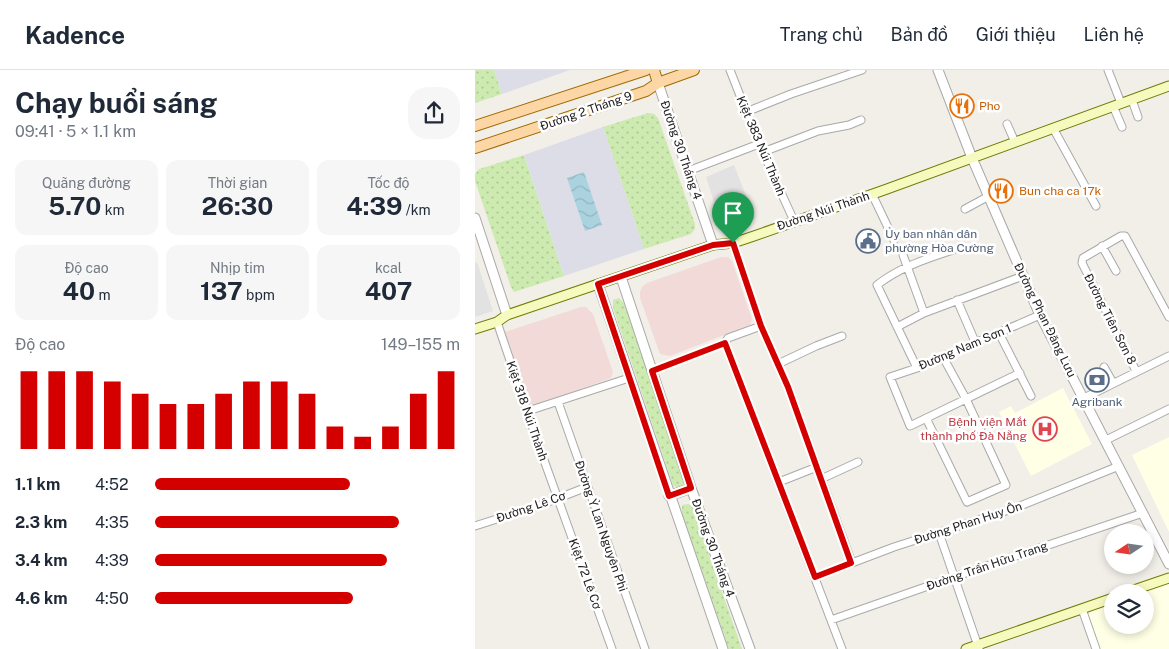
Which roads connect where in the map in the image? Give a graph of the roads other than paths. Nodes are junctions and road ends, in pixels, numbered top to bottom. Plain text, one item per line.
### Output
1 (646, 70) edge
2 (654, 70) edge
3 (694, 70) edge
4 (730, 70) edge
5 (862, 70) edge
6 (938, 70) edge
7 (1108, 70) edge
8 (658, 82) junction
9 (1169, 86) edge
10 (1132, 100) junction
11 (1117, 105) junction
12 (746, 112) junction
13 (1138, 117) dead end
14 (861, 120) dead end
15 (1007, 124) dead end
16 (475, 126) edge
17 (1122, 127) dead end
18 (1053, 128) junction
19 (1015, 142) junction
20 (759, 144) junction
21 (475, 148) edge
22 (763, 152) junction
23 (972, 158) junction
24 (688, 171) junction
25 (872, 194) junction
26 (989, 196) junction
27 (1096, 206) dead end
28 (965, 209) dead end
29 (475, 218) edge
30 (794, 221) junction
31 (894, 240) dead end
32 (479, 241) edge
33 (733, 243) junction
34 (713, 245) junction
35 (1102, 246) junction
36 (953, 250) dead end
37 (903, 255) dead end
38 (907, 266) junction
39 (1115, 271) dead end
40 (621, 276) junction
41 (1023, 276) junction
42 (598, 284) junction
43 (957, 300) junction
44 (924, 313) junction
45 (1040, 315) junction
46 (507, 316) junction
47 (1169, 317) edge
48 (497, 322) junction
49 (761, 326) junction
50 (897, 327) junction
51 (475, 330) edge
52 (999, 333) junction
53 (842, 336) dead end
54 (725, 343) junction
55 (975, 344) junction
56 (1169, 356) edge
57 (943, 357) junction
58 (778, 364) junction
59 (1104, 366) dead end
60 (917, 368) junction
61 (652, 371) junction
62 (1136, 371) junction
63 (1019, 373) junction
64 (629, 378) junction
65 (1113, 383) junction
66 (1031, 396) dead end
67 (1084, 398) junction
68 (966, 399) junction
69 (558, 402) junction
70 (1169, 409) edge
71 (528, 411) junction
72 (926, 418) junction
73 (1106, 440) junction
74 (858, 462) dead end
75 (1119, 466) junction
76 (817, 467) junction
77 (821, 479) junction
78 (779, 482) junction
79 (587, 487) junction
80 (691, 488) junction
81 (669, 496) junction
82 (558, 499) junction
83 (1143, 513) junction
84 (475, 526) edge
85 (939, 533) junction
86 (851, 563) junction
87 (1169, 564) edge
88 (954, 576) junction
89 (815, 577) junction
90 (1169, 578) edge
91 (1151, 584) edge
92 (1104, 601) edge
93 (1082, 609) junction
94 (831, 620) junction
95 (979, 647) edge
96 (612, 649) edge
97 (645, 649) edge
98 (723, 649) edge
99 (750, 649) edge
100 (842, 649) edge
101 (966, 649) edge
102 (1095, 649) edge

1 - 16 main road, Đường 2 Tháng 9
2 - 8 main road
3 - 8 main road, Đường 2 Tháng 9
4 - 12 street, Kiệt 383 Núi Thành
5 - 12 street
6 - 23 street, Đường Phan Đăng Lưu
7 - 11 street
8 - 21 main road, Đường 2 Tháng 9
8 - 24 street, Đường 30 Tháng 4
9 - 10 main road, Đường Núi Thành
10 - 11 main road, Đường Núi Thành
10 - 13 street
11 - 17 street
11 - 18 main road, Đường Núi Thành
12 - 20 street, Kiệt 383 Núi Thành
14 - 22 street
15 - 19 street
18 - 19 main road, Đường Núi Thành
18 - 27 street
19 - 23 main road, Đường Núi Thành
20 - 22 street, Kiệt 383 Núi Thành
20 - 24 street
22 - 30 street, Kiệt 383 Núi Thành
23 - 25 main road, Đường Núi Thành
23 - 26 street, Đường Phan Đăng Lưu
24 - 34 street, Đường 30 Tháng 4
25 - 30 main road, Đường Núi Thành
25 - 31 street
26 - 28 street
26 - 41 street, Đường Phan Đăng Lưu
29 - 32 street
30 - 33 main road, Đường Núi Thành
32 - 46 street
33 - 34 main road, Đường Núi Thành
33 - 49 street
34 - 40 main road, Đường Núi Thành
35 - 39 street
35 - 47 street, Đường Tiên Sơn 8
35 - 62 street, Đường Tiên Sơn 8
36 - 38 street
37 - 38 street
38 - 44 street
38 - 50 street
40 - 42 main road, Đường Núi Thành
40 - 61 street, Đường 30 Tháng 4
41 - 43 street
41 - 45 street, Đường Phan Đăng Lưu
42 - 46 main road, Đường Núi Thành
42 - 64 street, Đường 30 Tháng 4
43 - 44 street
43 - 55 street
44 - 50 street
45 - 52 street, Đường Nam Sơn 1
45 - 67 street, Đường Phan Đăng Lưu
46 - 48 main road, Đường Núi Thành
48 - 51 main road, Đường Núi Thành
48 - 71 street, Kiệt 318 Núi Thành
49 - 54 street
49 - 58 street
50 - 60 street
52 - 55 street, Đường Nam Sơn 1
52 - 63 street
53 - 58 street
54 - 61 street
54 - 78 street
55 - 57 street, Đường Nam Sơn 1
56 - 62 street
57 - 60 street, Đường Nam Sơn 1
57 - 68 street
58 - 76 street
59 - 65 street
60 - 72 street, Đường Nam Sơn 1
61 - 80 street, Đường 30 Tháng 4
62 - 65 street
63 - 66 street
63 - 68 street
64 - 69 street
64 - 81 street, Đường 30 Tháng 4
65 - 67 street
67 - 73 street, Đường Phan Đăng Lưu
68 - 72 street
68 - 72 street
69 - 71 street
69 - 79 street, Đường Ỷ Lan Nguyên Phi
70 - 73 street
71 - 82 street, Kiệt 318 Núi Thành
73 - 75 street, Đường Phan Đăng Lưu
74 - 77 street
75 - 83 street, Đường Phan Đăng Lưu
75 - 85 street, Đường Phan Huy Ôn
76 - 77 street
76 - 78 street
77 - 86 street
78 - 89 street
79 - 82 street, Đường Lê Cơ
79 - 97 street, Đường Ỷ Lan Nguyên Phi
80 - 81 street
80 - 99 street, Đường 30 Tháng 4
81 - 98 street, Đường 30 Tháng 4
82 - 84 street, Đường Lê Cơ
82 - 96 street, Kiệt 72 Lê Cơ
83 - 87 street, Đường Phan Đăng Lưu
83 - 88 street, Đường Trần Hữu Trang
85 - 86 street, Đường Phan Huy Ôn
85 - 88 street
86 - 89 street, Đường Phan Huy Ôn
88 - 94 street, Đường Trần Hữu Trang
88 - 95 street
89 - 94 street
90 - 91 main road
92 - 93 main road
93 - 95 main road
93 - 102 street
94 - 100 street
95 - 101 main road

